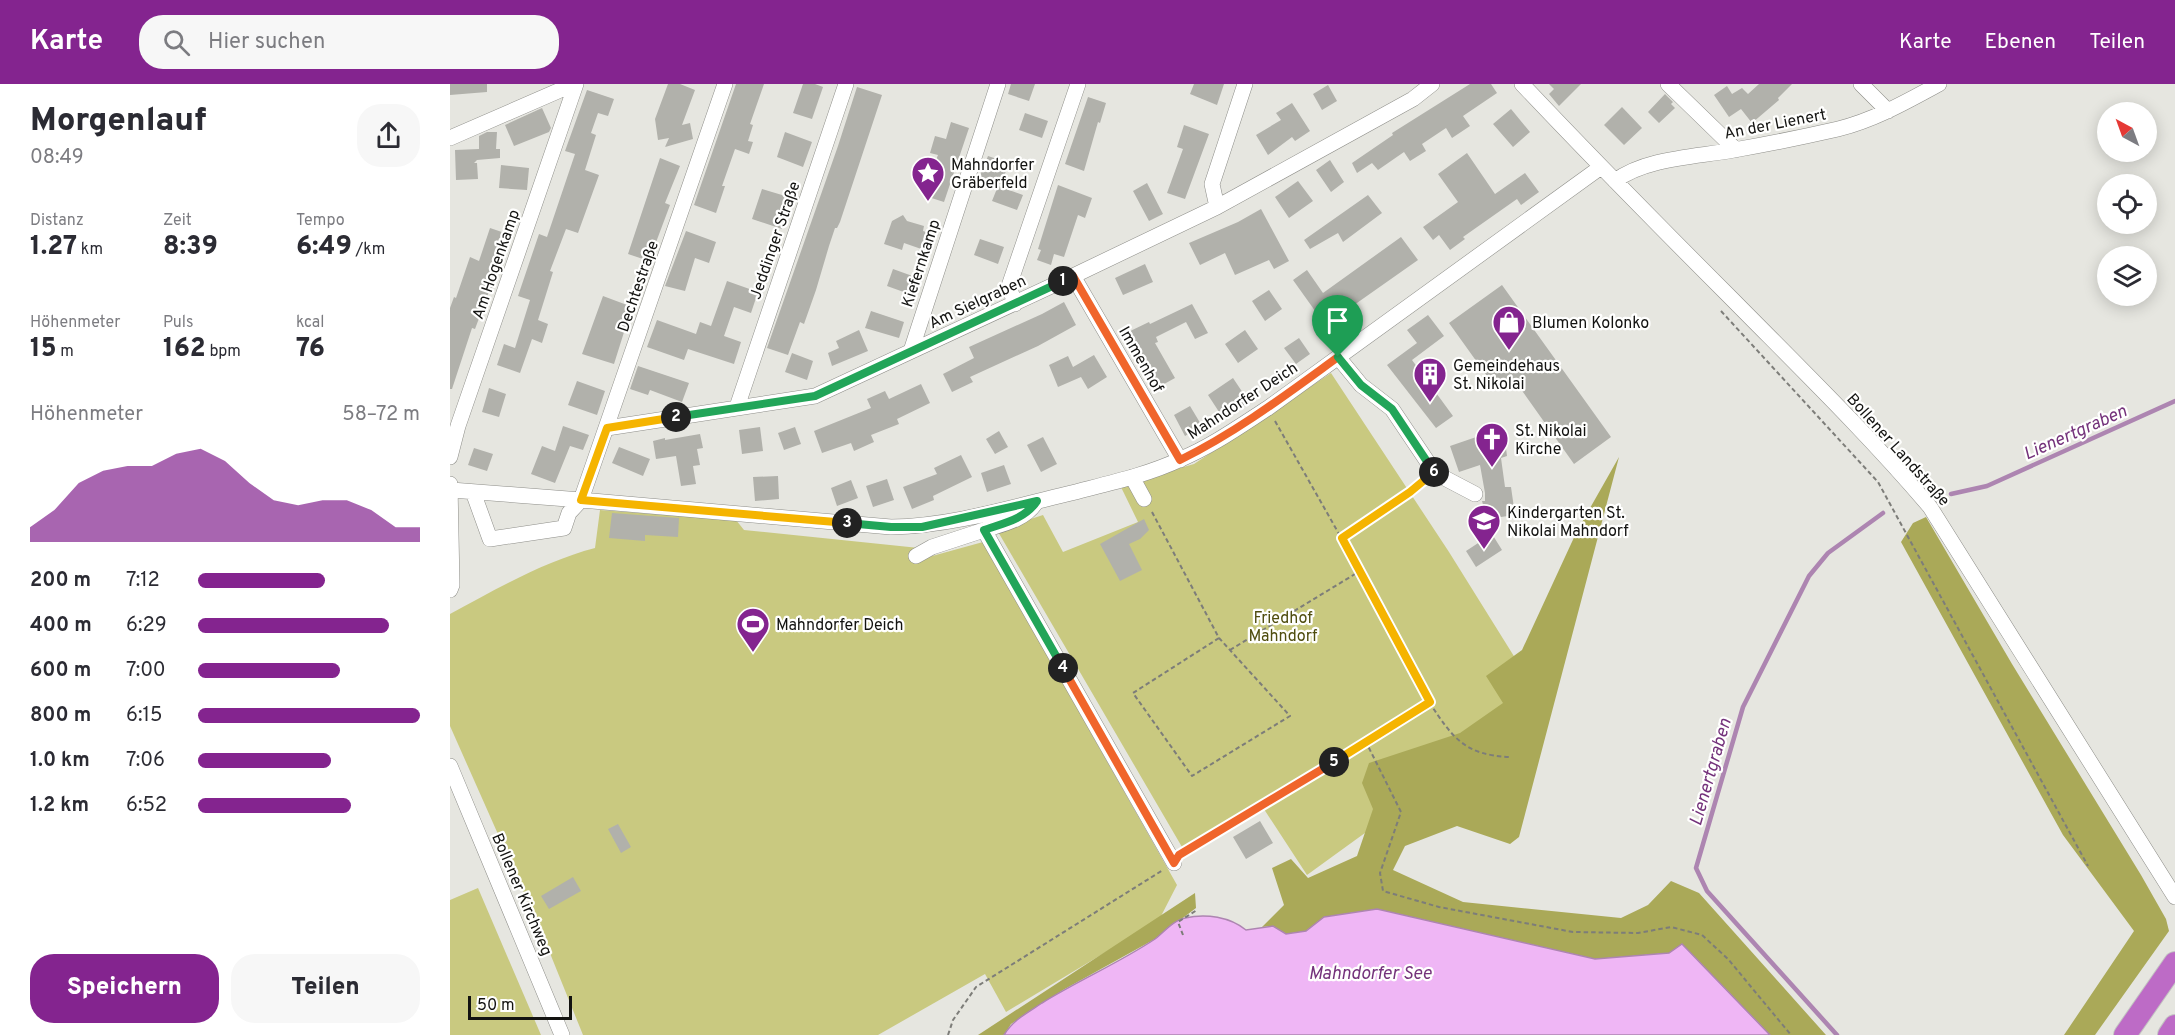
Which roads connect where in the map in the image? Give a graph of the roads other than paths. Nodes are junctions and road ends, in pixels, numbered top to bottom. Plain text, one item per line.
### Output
1 (575, 84) edge
2 (725, 84) edge
3 (846, 84) edge
4 (998, 84) edge
5 (1078, 84) edge
6 (1245, 84) edge
7 (1431, 84) edge
8 (1522, 84) edge
9 (1668, 84) edge
10 (1861, 84) edge
11 (1939, 84) edge
12 (1888, 111) junction
13 (450, 138) edge
14 (1736, 150) junction
15 (1601, 167) junction
16 (1615, 181) junction
17 (1217, 207) junction
18 (1073, 276) junction
19 (1015, 304) junction
20 (911, 351) junction
21 (1338, 357) junction
22 (737, 407) junction
23 (607, 428) junction
24 (450, 457) edge
25 (1180, 460) junction
26 (1132, 477) junction
27 (451, 487) edge
28 (473, 492) junction
29 (1475, 494) dead end
30 (1144, 499) road end
31 (581, 500) junction
32 (1037, 501) junction
33 (984, 530) junction
34 (916, 556) dead end
35 (451, 588) edge
36 (450, 766) edge
37 (1174, 863) road end
38 (2171, 891) edge
39 (2175, 963) edge
40 (2175, 1026) edge
41 (562, 1035) edge
42 (2126, 1035) edge
43 (2169, 1035) edge

1 - 13 street
1 - 24 street, Am Hogenkamp
2 - 23 street, Dechtestraße
3 - 22 street, Jeddinger Straße
4 - 20 street, Kiefernkamp
5 - 19 street
6 - 17 street
7 - 17 street, Am Sielgraben
8 - 15 street, Bollener Landstraße
9 - 14 street
10 - 12 street
11 - 12 street, An der Lienert
12 - 14 street, An der Lienert
14 - 16 street, An der Lienert
15 - 16 street, Bollener Landstraße
15 - 21 street, Mahndorfer Deich
16 - 38 street, Bollener Landstraße
17 - 18 street, Am Sielgraben
18 - 19 street, Am Sielgraben
18 - 25 street, Immenhof
19 - 20 street, Am Sielgraben
20 - 22 street, Am Sielgraben
21 - 25 street, Mahndorfer Deich
21 - 29 street
22 - 23 street, Am Sielgraben
23 - 31 street, Dechtestraße
25 - 26 street, Mahndorfer Deich
26 - 30 street
26 - 32 street, Mahndorfer Deich
27 - 28 street, Mahndorfer Deich
27 - 35 street
28 - 31 street, Mahndorfer Deich
28 - 31 street, Dechtestraße
31 - 32 street, Mahndorfer Deich
32 - 33 street
33 - 34 street
33 - 37 street
36 - 41 street, Bollener Kirchweg
39 - 42 highway
40 - 43 highway

